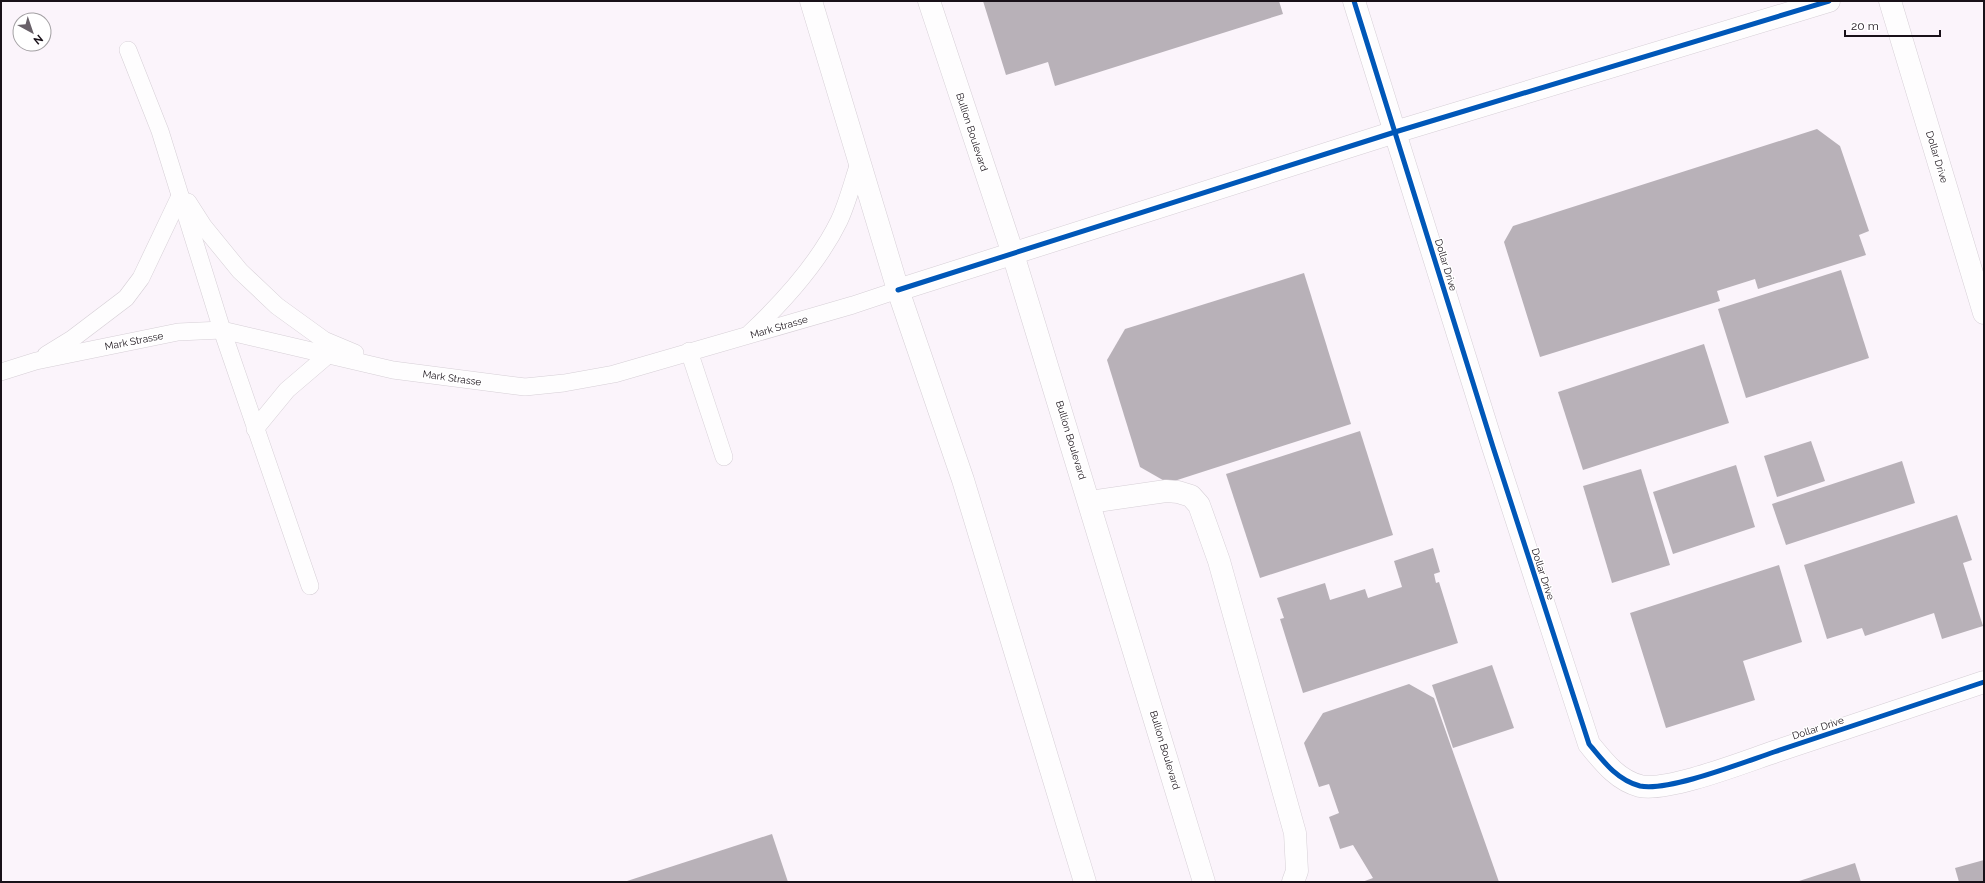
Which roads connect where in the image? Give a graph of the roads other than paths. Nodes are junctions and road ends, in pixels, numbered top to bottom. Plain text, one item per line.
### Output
1 (811, 1) edge
2 (929, 1) edge
3 (1354, 1) edge
4 (1829, 1) edge
5 (1890, 1) edge
6 (128, 50) dead end
7 (1395, 132) junction
8 (860, 160) junction
9 (179, 191) junction
10 (1013, 254) junction
11 (898, 290) junction
12 (1984, 313) edge
13 (222, 330) junction
14 (746, 336) junction
15 (689, 351) junction
16 (328, 355) junction
17 (36, 361) junction
18 (393, 370) junction
19 (1, 372) edge
20 (256, 429) junction
21 (724, 457) dead end
22 (1090, 502) junction
23 (310, 586) dead end
24 (1984, 682) edge
25 (1085, 882) edge
26 (1204, 882) edge
27 (1293, 882) edge

1 - 8 street
2 - 10 street, Bullion Boulevard
3 - 7 street, Dollar Drive
4 - 7 street
5 - 12 street, Dollar Drive
6 - 9 lane
7 - 10 street
7 - 24 street, Dollar Drive
8 - 11 street
8 - 14 lane
9 - 13 lane
9 - 17 lane
9 - 18 lane
10 - 11 street
10 - 22 street, Bullion Boulevard
11 - 14 lane, Mark Strasse
11 - 25 street
13 - 16 lane, Mark Strasse
13 - 17 lane, Mark Strasse
13 - 20 lane
14 - 15 lane, Mark Strasse
15 - 18 lane, Mark Strasse
15 - 21 lane
16 - 18 lane, Mark Strasse
16 - 20 lane
17 - 19 lane, Mark Strasse
20 - 23 lane
22 - 26 street, Bullion Boulevard
22 - 27 street

